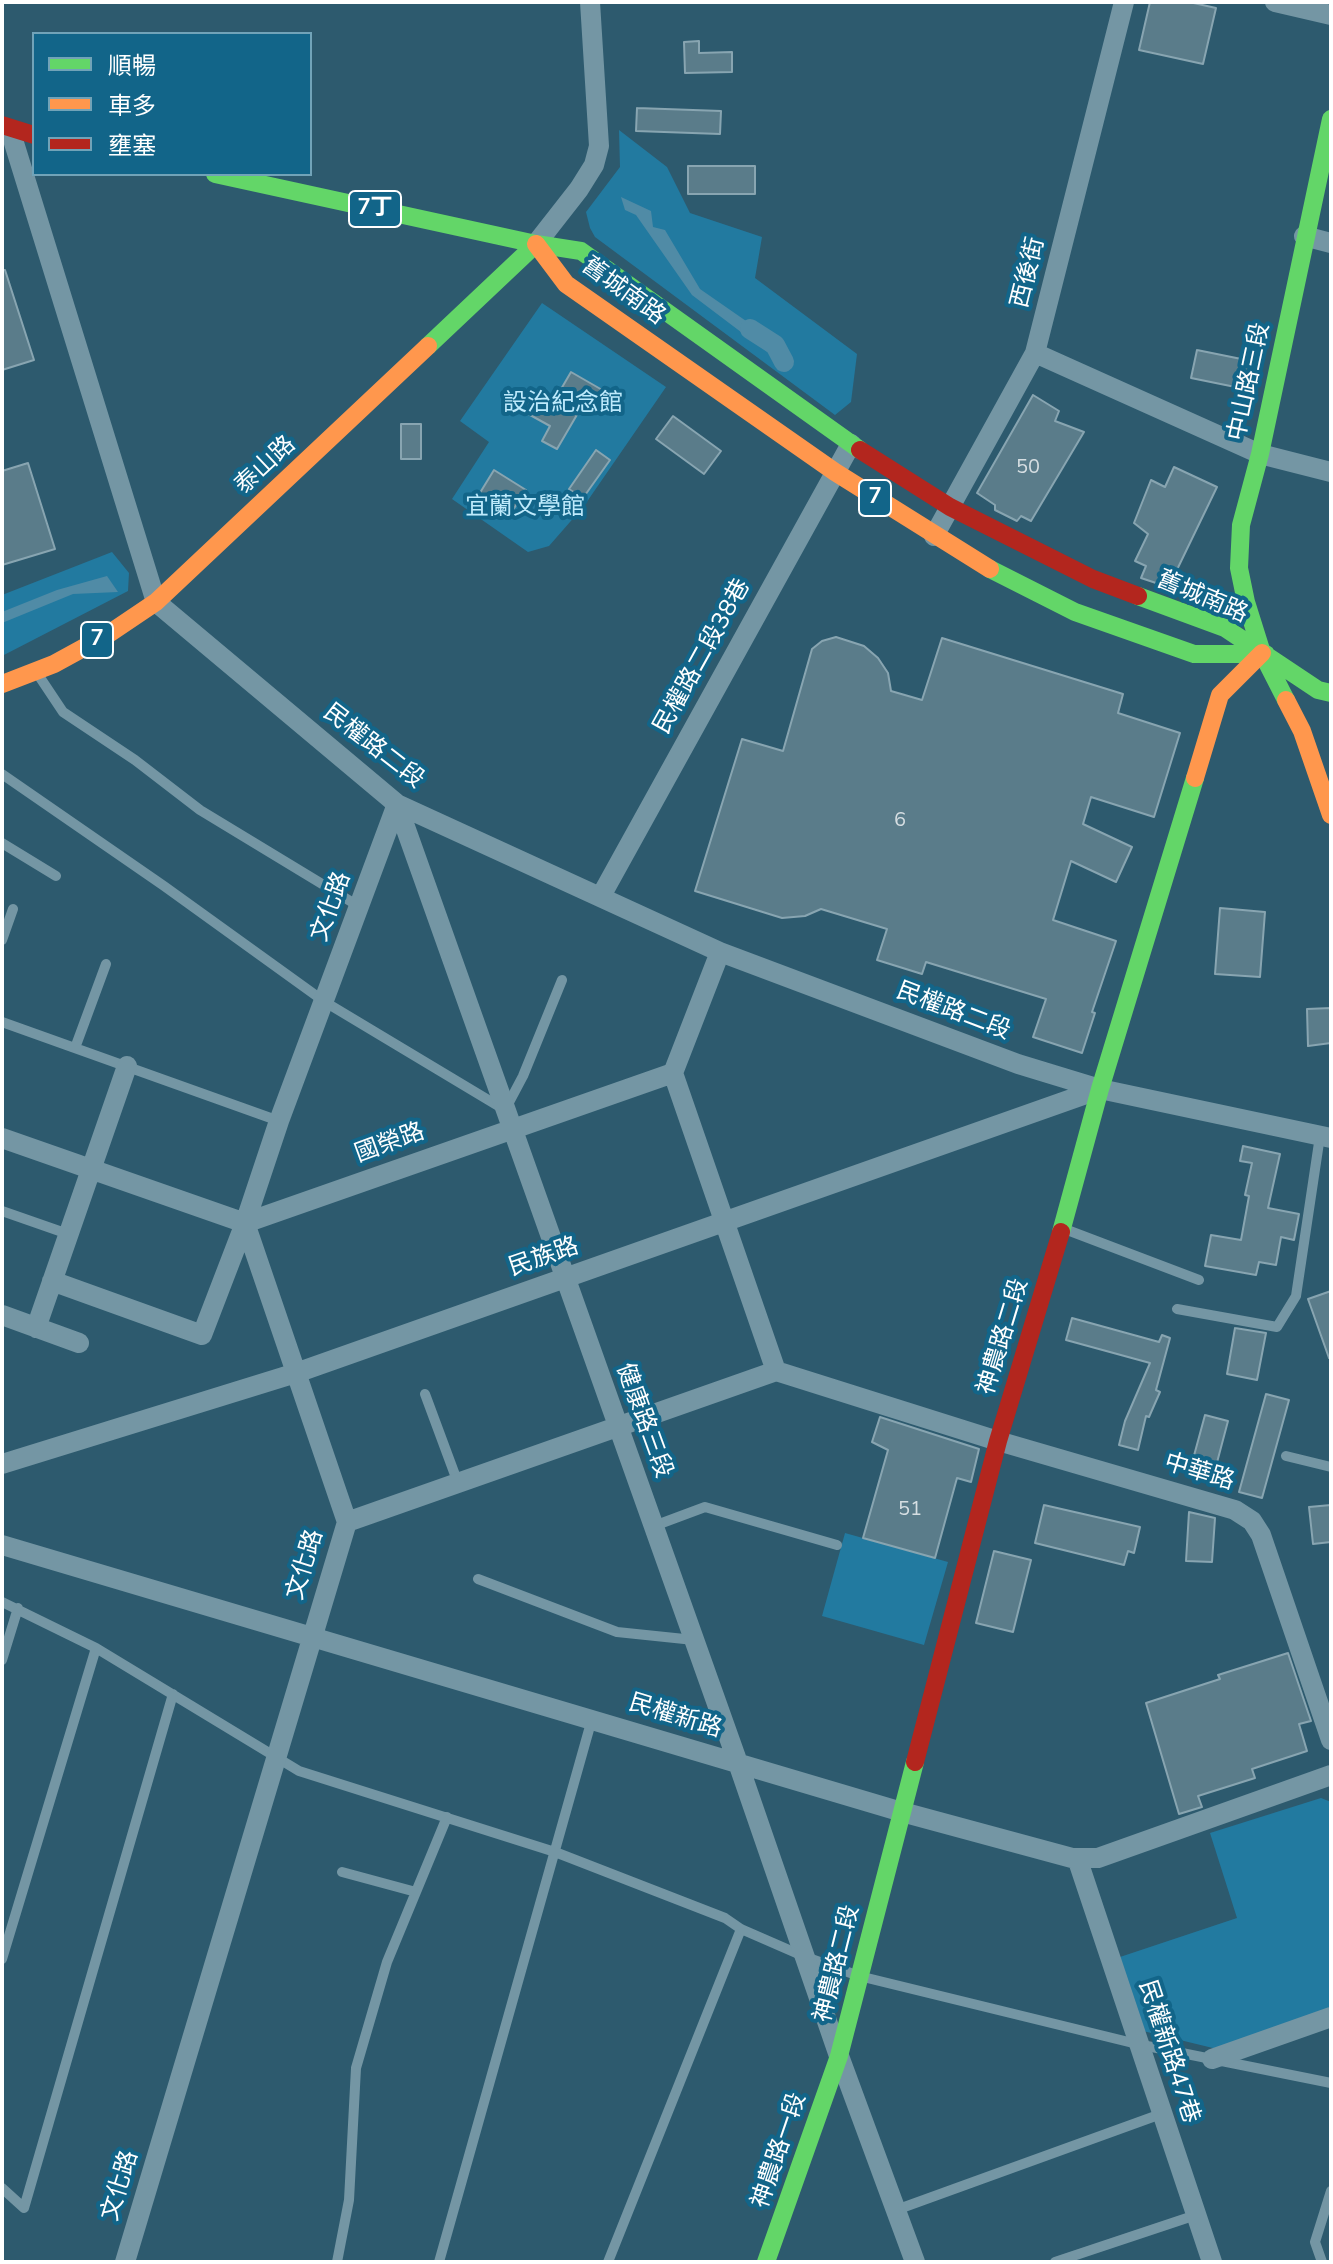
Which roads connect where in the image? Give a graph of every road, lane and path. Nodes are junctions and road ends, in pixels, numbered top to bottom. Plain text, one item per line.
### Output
1 (590, 2) edge
2 (1124, 2) edge
3 (1275, 2) edge
4 (1331, 15) edge
5 (1331, 119) edge
6 (5, 130) edge
7 (32, 135) edge
8 (224, 176) edge
9 (1304, 236) junction
10 (1331, 243) edge
11 (536, 244) junction
12 (1035, 353) junction
13 (851, 444) junction
14 (1260, 454) junction
15 (835, 472) junction
16 (1331, 472) edge
17 (950, 507) junction
18 (934, 536) junction
19 (156, 602) junction
20 (1262, 653) junction
21 (1318, 668) dead end
22 (35, 671) junction
23 (2, 684) edge
24 (1331, 693) edge
25 (2, 774) edge
26 (397, 804) junction
27 (1331, 815) edge
28 (2, 843) edge
29 (56, 876) dead end
30 (601, 896) junction
31 (360, 907) junction
32 (13, 909) dead end
33 (2, 940) edge
34 (720, 952) junction
35 (106, 964) dead end
36 (562, 980) dead end
37 (325, 1002) junction
38 (2, 1022) edge
39 (75, 1048) junction
40 (127, 1066) junction
41 (673, 1073) junction
42 (1100, 1089) junction
43 (508, 1119) junction
44 (279, 1121) junction
45 (1326, 1137) edge
46 (2, 1138) edge
47 (90, 1169) junction
48 (2, 1211) edge
49 (724, 1222) junction
50 (245, 1223) junction
51 (1062, 1228) junction
52 (68, 1234) junction
53 (565, 1278) junction
54 (1199, 1280) dead end
55 (52, 1281) junction
56 (1177, 1309) dead end
57 (2, 1315) edge
58 (36, 1328) junction
59 (79, 1343) dead end
60 (776, 1371) junction
61 (296, 1373) junction
62 (425, 1394) dead end
63 (617, 1428) junction
64 (998, 1441) junction
65 (1286, 1456) dead end
66 (2, 1464) edge
67 (1331, 1467) edge
68 (458, 1483) junction
69 (347, 1522) junction
70 (654, 1526) junction
71 (2, 1545) edge
72 (837, 1545) dead end
73 (478, 1579) dead end
74 (2, 1602) edge
75 (18, 1608) junction
76 (311, 1638) junction
77 (694, 1640) junction
78 (96, 1648) junction
79 (2, 1660) edge
80 (173, 1694) junction
81 (592, 1719) junction
82 (1331, 1740) edge
83 (278, 1759) junction
84 (738, 1763) junction
85 (1331, 1775) edge
86 (902, 1812) junction
87 (447, 1817) junction
88 (555, 1852) junction
89 (1077, 1858) junction
90 (342, 1872) dead end
91 (416, 1892) junction
92 (741, 1929) junction
93 (803, 1956) junction
94 (2, 1959) edge
95 (859, 1976) junction
96 (1331, 2017) edge
97 (1137, 2044) junction
98 (839, 2056) junction
99 (1212, 2059) junction
100 (1331, 2083) edge
101 (1161, 2114) junction
102 (2, 2188) edge
103 (1331, 2191) edge
104 (896, 2210) junction
105 (1196, 2215) junction
106 (125, 2262) edge
107 (337, 2262) edge
108 (439, 2262) edge
109 (608, 2262) edge
110 (766, 2262) edge
111 (915, 2262) edge
112 (1055, 2262) edge
113 (1212, 2262) edge
114 (1322, 2262) edge

1 - 11 street
2 - 12 street, 西後街
3 - 4 street
5 - 9 main road, 中山路三段
6 - 7 main road
6 - 19 street
8 - 11 main road, 7丁
9 - 10 street
9 - 14 main road, 中山路三段
11 - 13 main road, 舊城南路 / 7
11 - 15 main road, 舊城南路 / 7
11 - 19 main road, 泰山路 / 7
12 - 14 street
12 - 17 street, 西後街
13 - 15 street, 民權路二段38巷
13 - 17 main road, 舊城南路 / 7
14 - 16 street
14 - 20 main road, 中山路三段
15 - 18 main road, 舊城南路 / 7
15 - 30 street, 民權路二段38巷
17 - 18 street, 西後街
17 - 20 main road, 舊城南路 / 7
18 - 20 main road, 舊城南路 / 7
19 - 22 main road, 泰山路 / 7
19 - 26 street, 民權路二段
20 - 21 main road, 舊城南路 / 7
20 - 24 main road, 舊城南路 / 7
20 - 27 main road, 中山路三段
20 - 42 main road, 神農路二段
22 - 23 main road, 泰山路 / 7
22 - 31 lane
25 - 37 lane
26 - 30 street, 民權路二段
26 - 31 street, 文化路
26 - 43 street, 健康路三段
28 - 29 lane
30 - 34 street, 民權路二段
31 - 37 street, 文化路
32 - 33 lane
34 - 41 street
34 - 42 street, 民權路二段
35 - 39 lane
36 - 43 lane
37 - 43 lane
37 - 44 street, 文化路
38 - 39 lane
39 - 40 lane
40 - 44 lane
40 - 47 street
41 - 43 street, 國榮路
41 - 49 street
42 - 45 street, 民權路二段
42 - 49 street, 民族路
42 - 51 main road, 神農路二段
43 - 50 street, 國榮路
43 - 53 street, 健康路三段
44 - 50 street, 文化路
45 - 56 lane
46 - 47 street
47 - 50 street
47 - 52 street
48 - 52 lane
49 - 53 street, 民族路
49 - 60 street
50 - 55 street
50 - 61 street, 文化路
51 - 54 lane
51 - 64 main road, 神農路二段
52 - 55 street
53 - 61 street, 民族路
53 - 63 street, 健康路三段
55 - 58 street
57 - 58 street
58 - 59 street
60 - 63 street
60 - 64 street
61 - 66 street, 民族路
61 - 69 street, 文化路
62 - 68 lane
63 - 68 street
63 - 70 street, 健康路三段
64 - 82 street, 中華路
64 - 86 main road, 神農路二段
65 - 67 lane
68 - 69 street
69 - 76 street, 文化路
70 - 72 lane
70 - 77 street, 健康路三段
71 - 76 street, 民權新路
73 - 77 lane
74 - 75 lane
75 - 78 lane
75 - 79 lane
76 - 81 street, 民權新路
76 - 83 street, 文化路
77 - 84 street, 健康路三段
78 - 80 lane
78 - 94 lane
80 - 83 lane
80 - 102 lane
81 - 84 street, 民權新路
81 - 88 lane
83 - 87 lane
83 - 106 street, 文化路
84 - 86 street, 民權新路
84 - 93 street, 健康路三段
85 - 89 street, 民權新路
86 - 89 street, 民權新路
86 - 95 main road, 神農路二段
87 - 88 lane
87 - 91 lane
88 - 92 lane
88 - 108 lane
89 - 97 street, 民權新路47巷
90 - 91 lane
91 - 107 lane
92 - 93 lane
92 - 109 lane
93 - 95 lane
93 - 98 street, 健康路三段
95 - 97 lane
95 - 98 main road, 神農路二段
96 - 99 street
97 - 99 lane
97 - 101 street, 民權新路47巷
98 - 104 street, 健康路三段
98 - 110 main road, 神農路一段
99 - 100 lane
101 - 104 lane
101 - 105 street, 民權新路47巷
103 - 114 lane
104 - 111 street, 健康路三段
105 - 112 lane
105 - 113 street, 民權新路47巷

